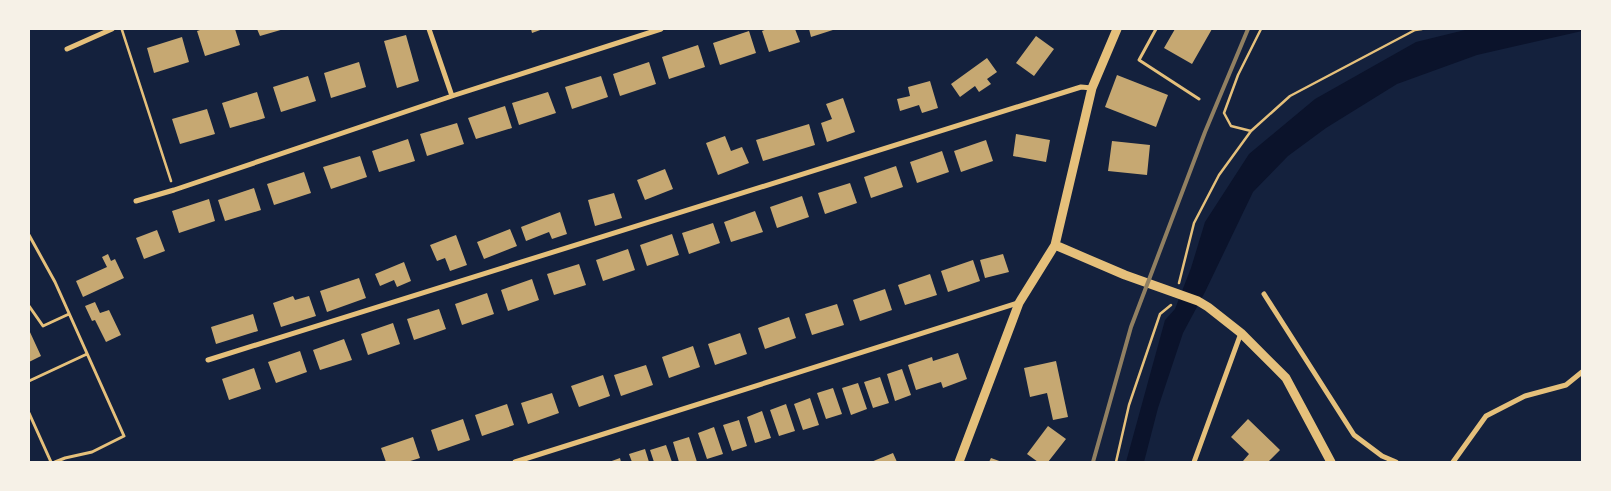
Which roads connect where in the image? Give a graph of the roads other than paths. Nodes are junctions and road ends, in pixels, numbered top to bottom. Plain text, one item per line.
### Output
1 (112, 29) edge
2 (429, 29) edge
3 (661, 29) edge
4 (1117, 29) edge
5 (1156, 29) edge
6 (67, 49) dead end
7 (1092, 88) junction
8 (452, 96) junction
9 (1199, 99) dead end
10 (136, 201) dead end
11 (29, 235) edge
12 (1055, 245) junction
13 (1264, 294) dead end
14 (1019, 303) junction
15 (29, 306) edge
16 (69, 314) junction
17 (1241, 333) junction
18 (87, 354) junction
19 (208, 360) dead end
20 (1582, 372) edge
21 (29, 381) edge
22 (29, 413) edge
23 (51, 462) edge
24 (55, 462) edge
25 (515, 462) edge
26 (959, 462) edge
27 (1194, 462) edge
28 (1331, 462) edge
29 (1396, 462) edge
30 (1452, 462) edge

1 - 6 street
2 - 8 street
3 - 8 street
4 - 7 street
5 - 9 lane
7 - 12 street
7 - 19 street
8 - 10 street
11 - 16 lane
12 - 14 street
12 - 17 street
13 - 29 street
14 - 25 street
14 - 26 street
15 - 16 lane
16 - 18 lane
17 - 27 street
17 - 28 street
18 - 21 lane
18 - 24 lane
20 - 30 street
22 - 23 lane

